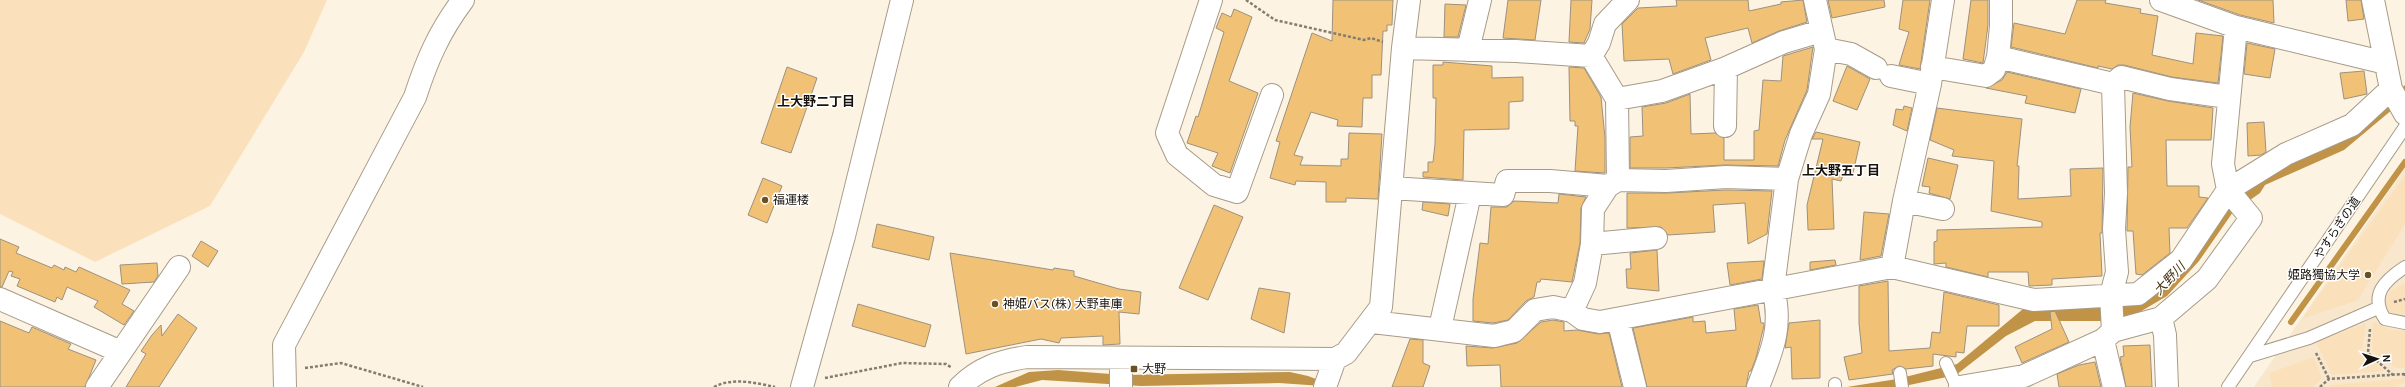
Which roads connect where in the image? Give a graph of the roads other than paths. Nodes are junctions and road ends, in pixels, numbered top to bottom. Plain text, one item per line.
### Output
1 (462, 0) edge
2 (902, 0) edge
3 (1211, 0) edge
4 (1409, 0) edge
5 (1480, 0) edge
6 (1628, 0) edge
7 (1815, 0) edge
8 (1943, 0) edge
9 (2000, 0) edge
10 (2161, 0) edge
11 (2373, 0) edge
12 (2236, 27) junction
13 (1823, 40) junction
14 (1403, 48) junction
15 (1468, 50) junction
16 (1591, 56) junction
17 (1998, 57) junction
18 (2386, 63) junction
19 (1726, 68) junction
20 (1931, 76) junction
21 (2113, 84) junction
22 (2391, 89) junction
23 (1272, 95) dead end
24 (2228, 97) junction
25 (1618, 99) junction
26 (2405, 114) edge
27 (1725, 126) dead end
28 (2405, 127) edge
29 (1787, 179) junction
30 (1613, 183) junction
31 (1391, 188) junction
32 (2228, 190) junction
33 (1470, 194) junction
34 (1904, 201) junction
35 (1943, 209) dead end
36 (1656, 238) dead end
37 (1592, 244) junction
38 (179, 267) dead end
39 (1892, 267) junction
40 (2405, 267) edge
41 (1773, 288) junction
42 (2111, 295) junction
43 (0, 299) edge
44 (2374, 310) junction
45 (1572, 311) junction
46 (2161, 318) junction
47 (1618, 319) junction
48 (1372, 322) junction
49 (2405, 323) edge
50 (1440, 328) junction
51 (2108, 336) junction
52 (121, 352) junction
53 (2250, 356) junction
54 (1121, 359) junction
55 (1946, 363) dead end
56 (1900, 373) dead end
57 (1330, 374) edge
58 (285, 377) edge
59 (965, 382) edge
60 (802, 385) edge
61 (97, 387) edge
62 (1121, 387) edge
63 (1635, 387) edge
64 (1758, 387) edge
65 (1902, 387) edge
66 (1958, 387) edge
67 (2114, 387) edge
68 (2167, 387) edge
69 (2228, 387) edge

1 - 58 street
2 - 60 street
3 - 23 street
4 - 14 street
5 - 15 street
6 - 16 street
7 - 13 street
8 - 20 street
9 - 17 street
10 - 12 street
11 - 18 street
12 - 18 street
12 - 24 street
13 - 19 street
13 - 20 street
13 - 29 street
14 - 15 street
14 - 31 street
15 - 16 street
16 - 25 street
17 - 20 street
17 - 21 street
18 - 22 street
19 - 25 street
19 - 27 street
20 - 34 street
21 - 24 street
21 - 42 street
22 - 26 street
22 - 32 street
24 - 32 street
25 - 30 street
28 - 53 lane, やすらぎの道
29 - 30 street
29 - 41 street
30 - 33 street
30 - 37 street
31 - 33 street
31 - 48 street
32 - 42 street
32 - 46 street
33 - 50 street
34 - 35 street
34 - 39 street
36 - 37 street
37 - 45 street
38 - 52 street
39 - 41 street
39 - 42 street
40 - 44 lane
41 - 47 street
41 - 64 street
42 - 51 street
43 - 52 street
44 - 49 lane
44 - 53 lane
45 - 47 street
45 - 50 street
46 - 51 street
46 - 68 street
47 - 63 street
48 - 50 street
48 - 57 street
51 - 66 street
51 - 67 street
52 - 61 street
53 - 69 lane, やすらぎの道
54 - 57 street
54 - 59 street
54 - 62 street
55 - 66 lane
56 - 65 lane

